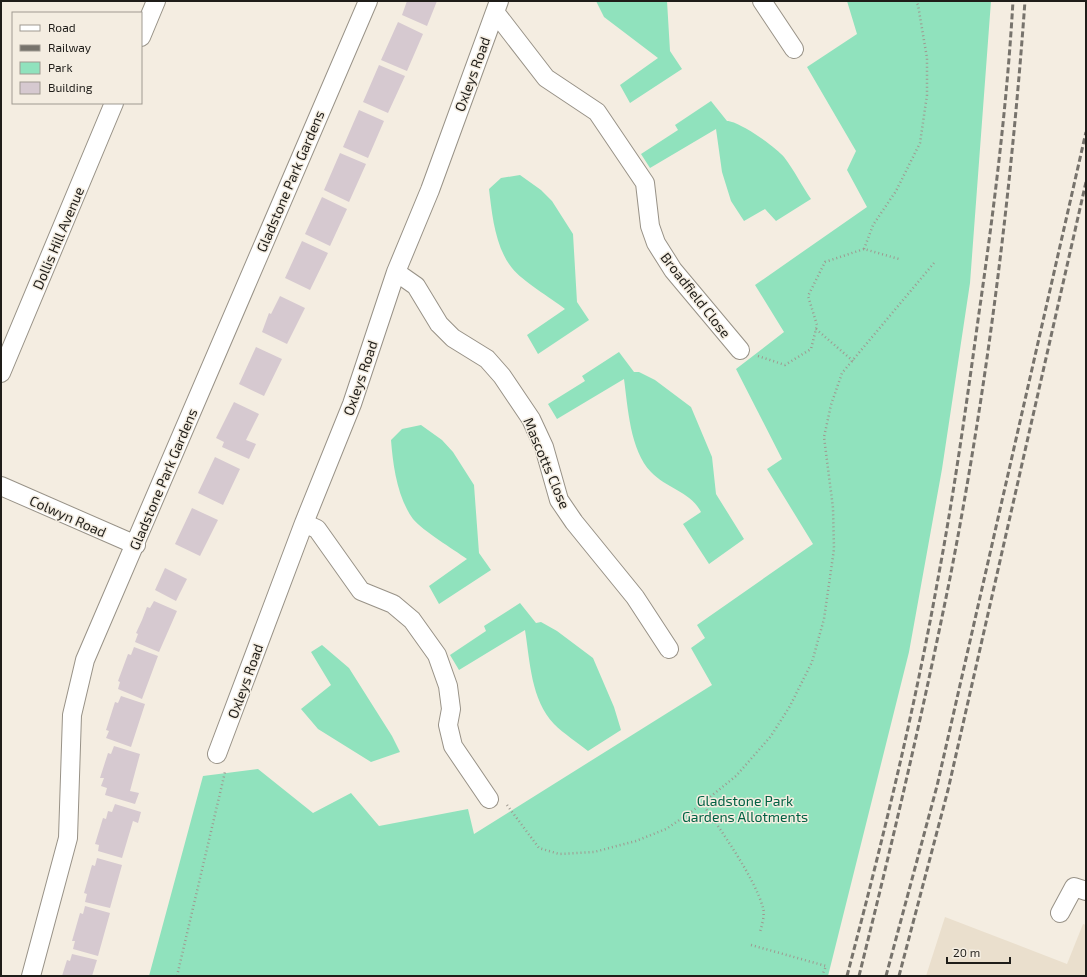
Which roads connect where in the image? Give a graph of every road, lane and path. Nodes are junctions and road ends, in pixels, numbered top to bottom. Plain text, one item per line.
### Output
1 (156, 1) edge
2 (368, 1) edge
3 (762, 1) edge
4 (916, 1) edge
5 (497, 6) edge
6 (142, 35) edge
7 (794, 49) dead end
8 (114, 104) edge
9 (864, 249) junction
10 (899, 259) dead end
11 (934, 263) dead end
12 (396, 272) junction
13 (816, 329) junction
14 (740, 350) joint
15 (853, 361) junction
16 (1, 373) edge
17 (1, 486) edge
18 (304, 523) junction
19 (136, 545) junction
20 (669, 649) dead end
21 (217, 754) joint
22 (489, 799) dead end
23 (702, 803) junction
24 (507, 805) dead end
25 (1086, 891) edge
26 (1060, 914) dead end
27 (760, 932) dead end
28 (751, 945) dead end
29 (31, 976) edge
30 (176, 976) edge
31 (822, 976) edge

1 - 6 street
2 - 19 street, Gladstone Park Gardens
3 - 7 street
4 - 9 path
5 - 12 street, Oxleys Road
5 - 14 street, Broadfield Close
8 - 16 street, Dollis Hill Avenue
9 - 10 path
9 - 13 path
11 - 15 path
12 - 18 street, Oxleys Road
12 - 20 street, Mascotts Close
13 - 14 path
13 - 15 path
15 - 23 path
17 - 19 street, Colwyn Road
18 - 21 street, Oxleys Road
18 - 22 street
19 - 29 street, Gladstone Park Gardens
21 - 30 path
23 - 24 path
23 - 27 path
25 - 26 street
28 - 31 path

